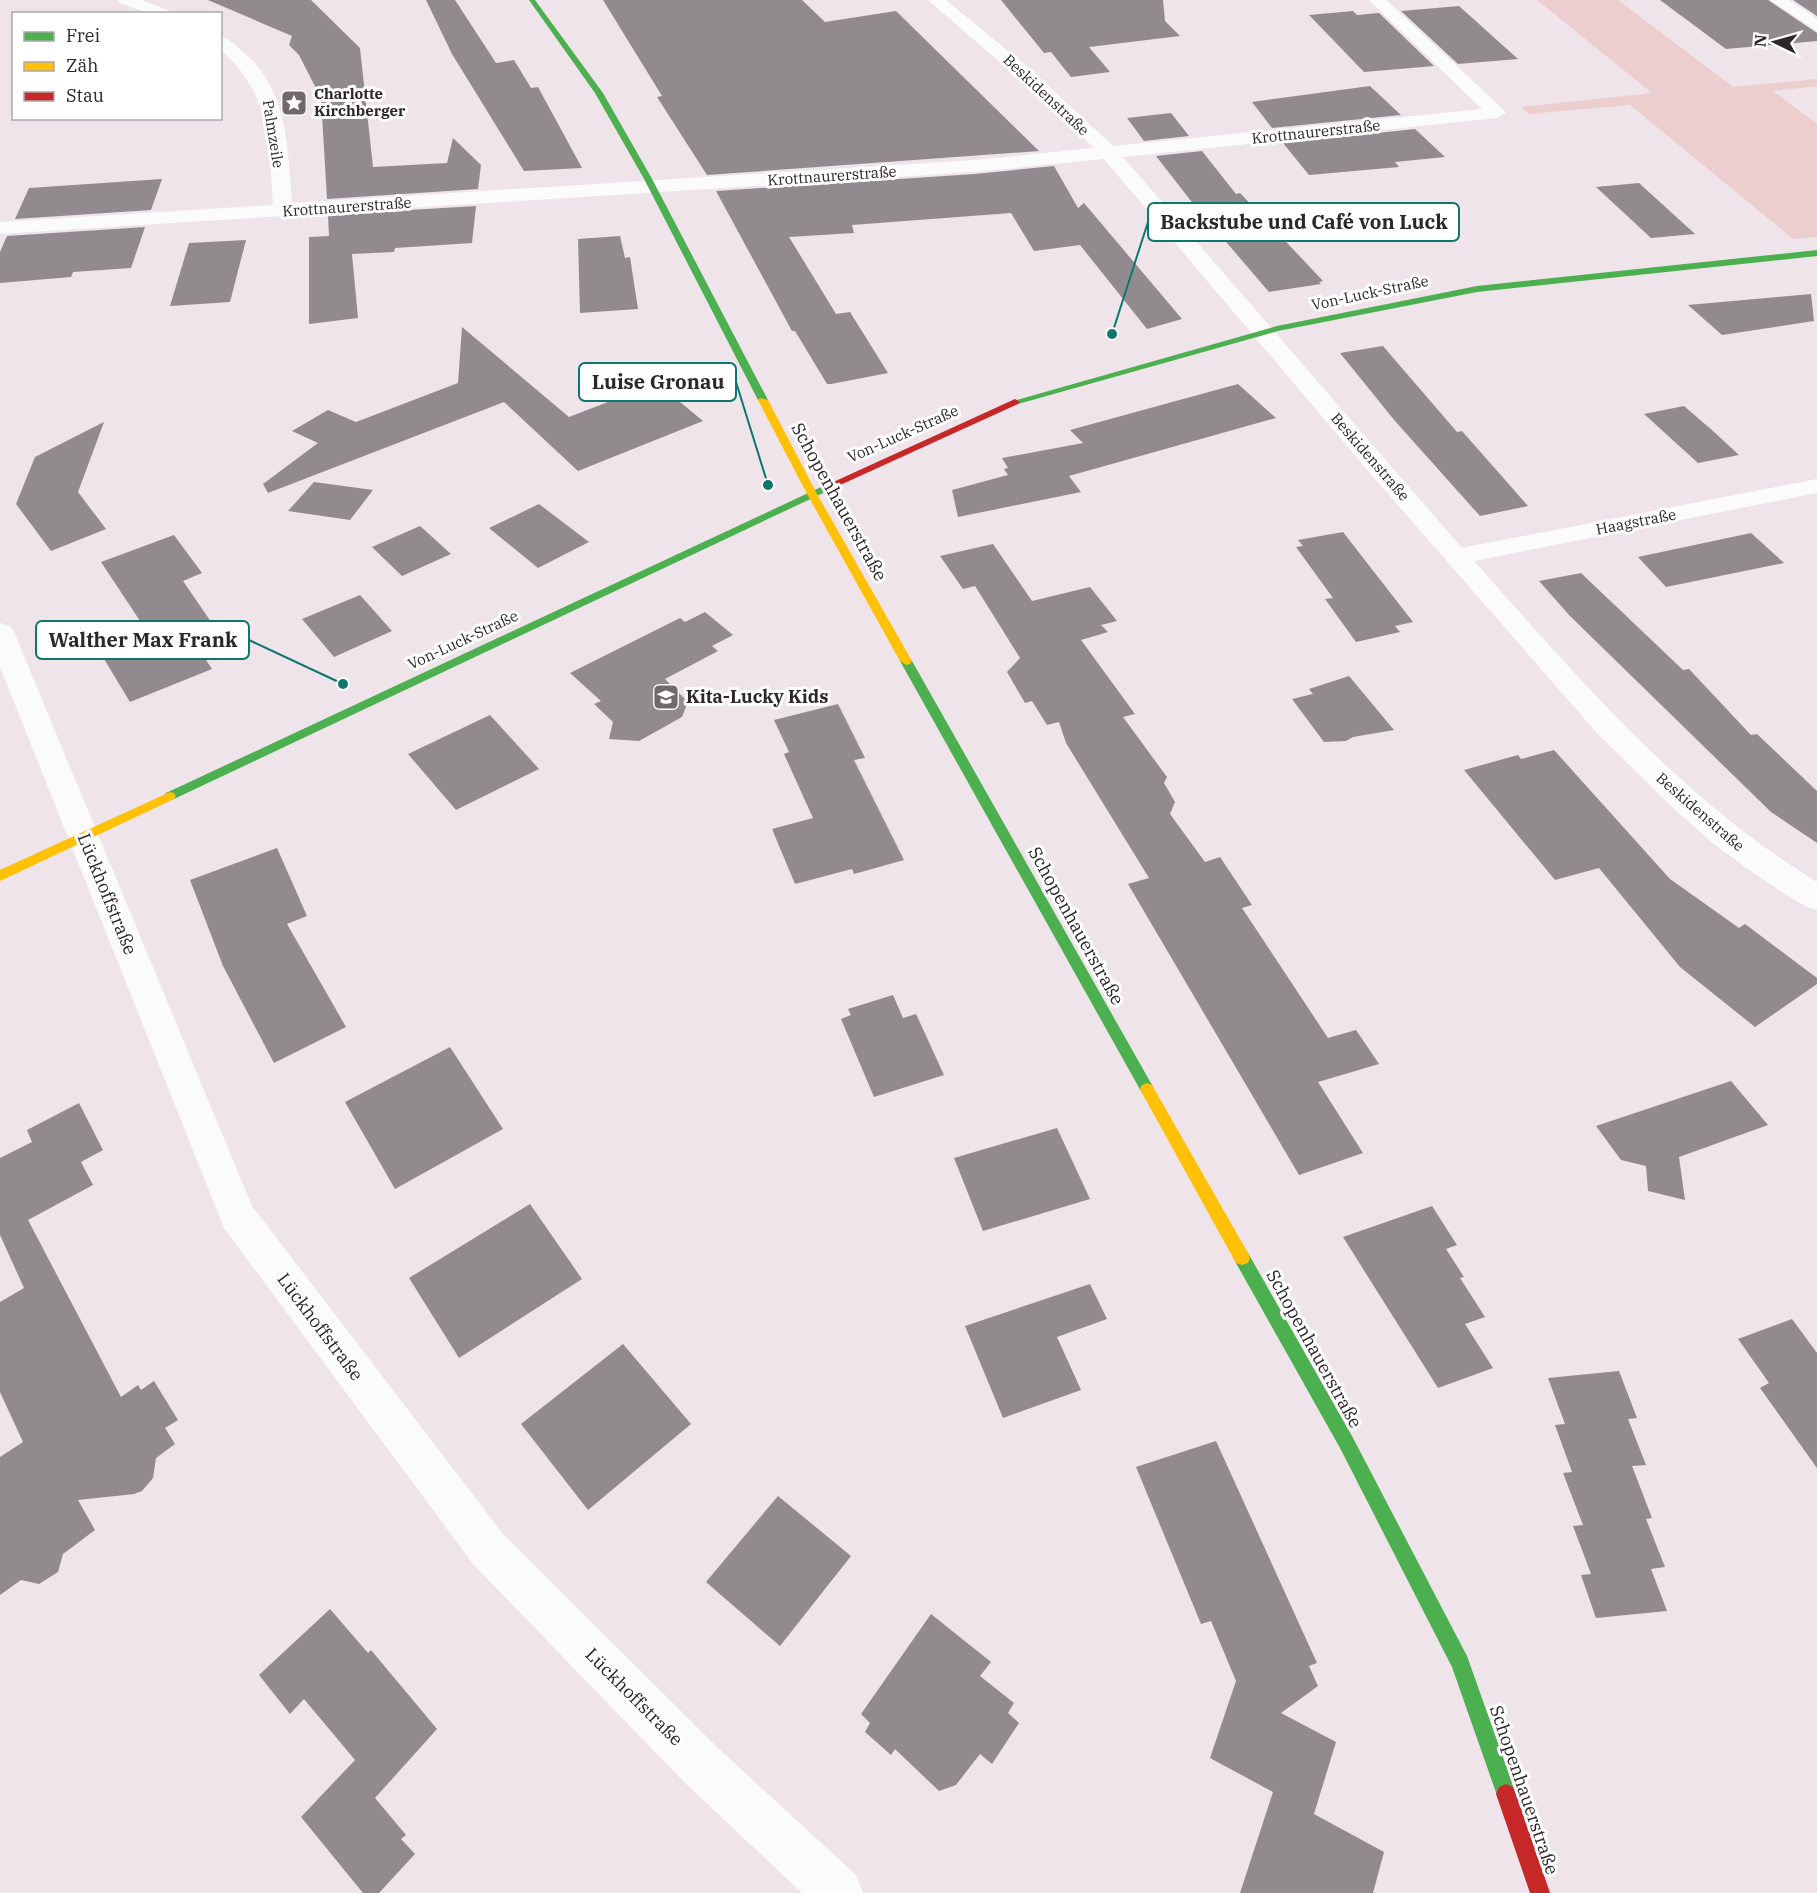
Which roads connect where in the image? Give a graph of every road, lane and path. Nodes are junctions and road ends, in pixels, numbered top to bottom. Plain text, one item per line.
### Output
1 (126, 0) edge
2 (532, 0) edge
3 (936, 0) edge
4 (1377, 0) edge
5 (1778, 0) edge
6 (163, 12) edge
7 (1817, 26) edge
8 (222, 43) edge
9 (1110, 154) junction
10 (652, 187) junction
11 (283, 211) junction
12 (0, 228) edge
13 (1817, 253) edge
14 (1262, 333) junction
15 (1817, 486) edge
16 (812, 494) junction
17 (1456, 557) junction
18 (0, 632) edge
19 (84, 837) junction
20 (0, 876) edge
21 (1817, 898) edge
22 (838, 1893) edge
23 (1540, 1893) edge

1 - 6 street
2 - 10 street, Schopenhauerstraße
3 - 9 street, Beskidenstraße
4 - 9 street, Krottnaurerstraße
5 - 7 street
8 - 11 street, Palmzeile
9 - 10 street, Krottnaurerstraße
9 - 14 street, Beskidenstraße
10 - 11 street, Krottnaurerstraße
10 - 16 street, Schopenhauerstraße
11 - 12 street, Krottnaurerstraße
13 - 14 street, Von-Luck-Straße
14 - 16 street, Von-Luck-Straße
14 - 17 street, Beskidenstraße
15 - 17 street, Haagstraße
16 - 19 street, Von-Luck-Straße
16 - 23 street, Schopenhauerstraße
17 - 21 street, Beskidenstraße
18 - 19 street, Lückhoffstraße
19 - 20 street, Von-Luck-Straße
19 - 22 street, Lückhoffstraße

